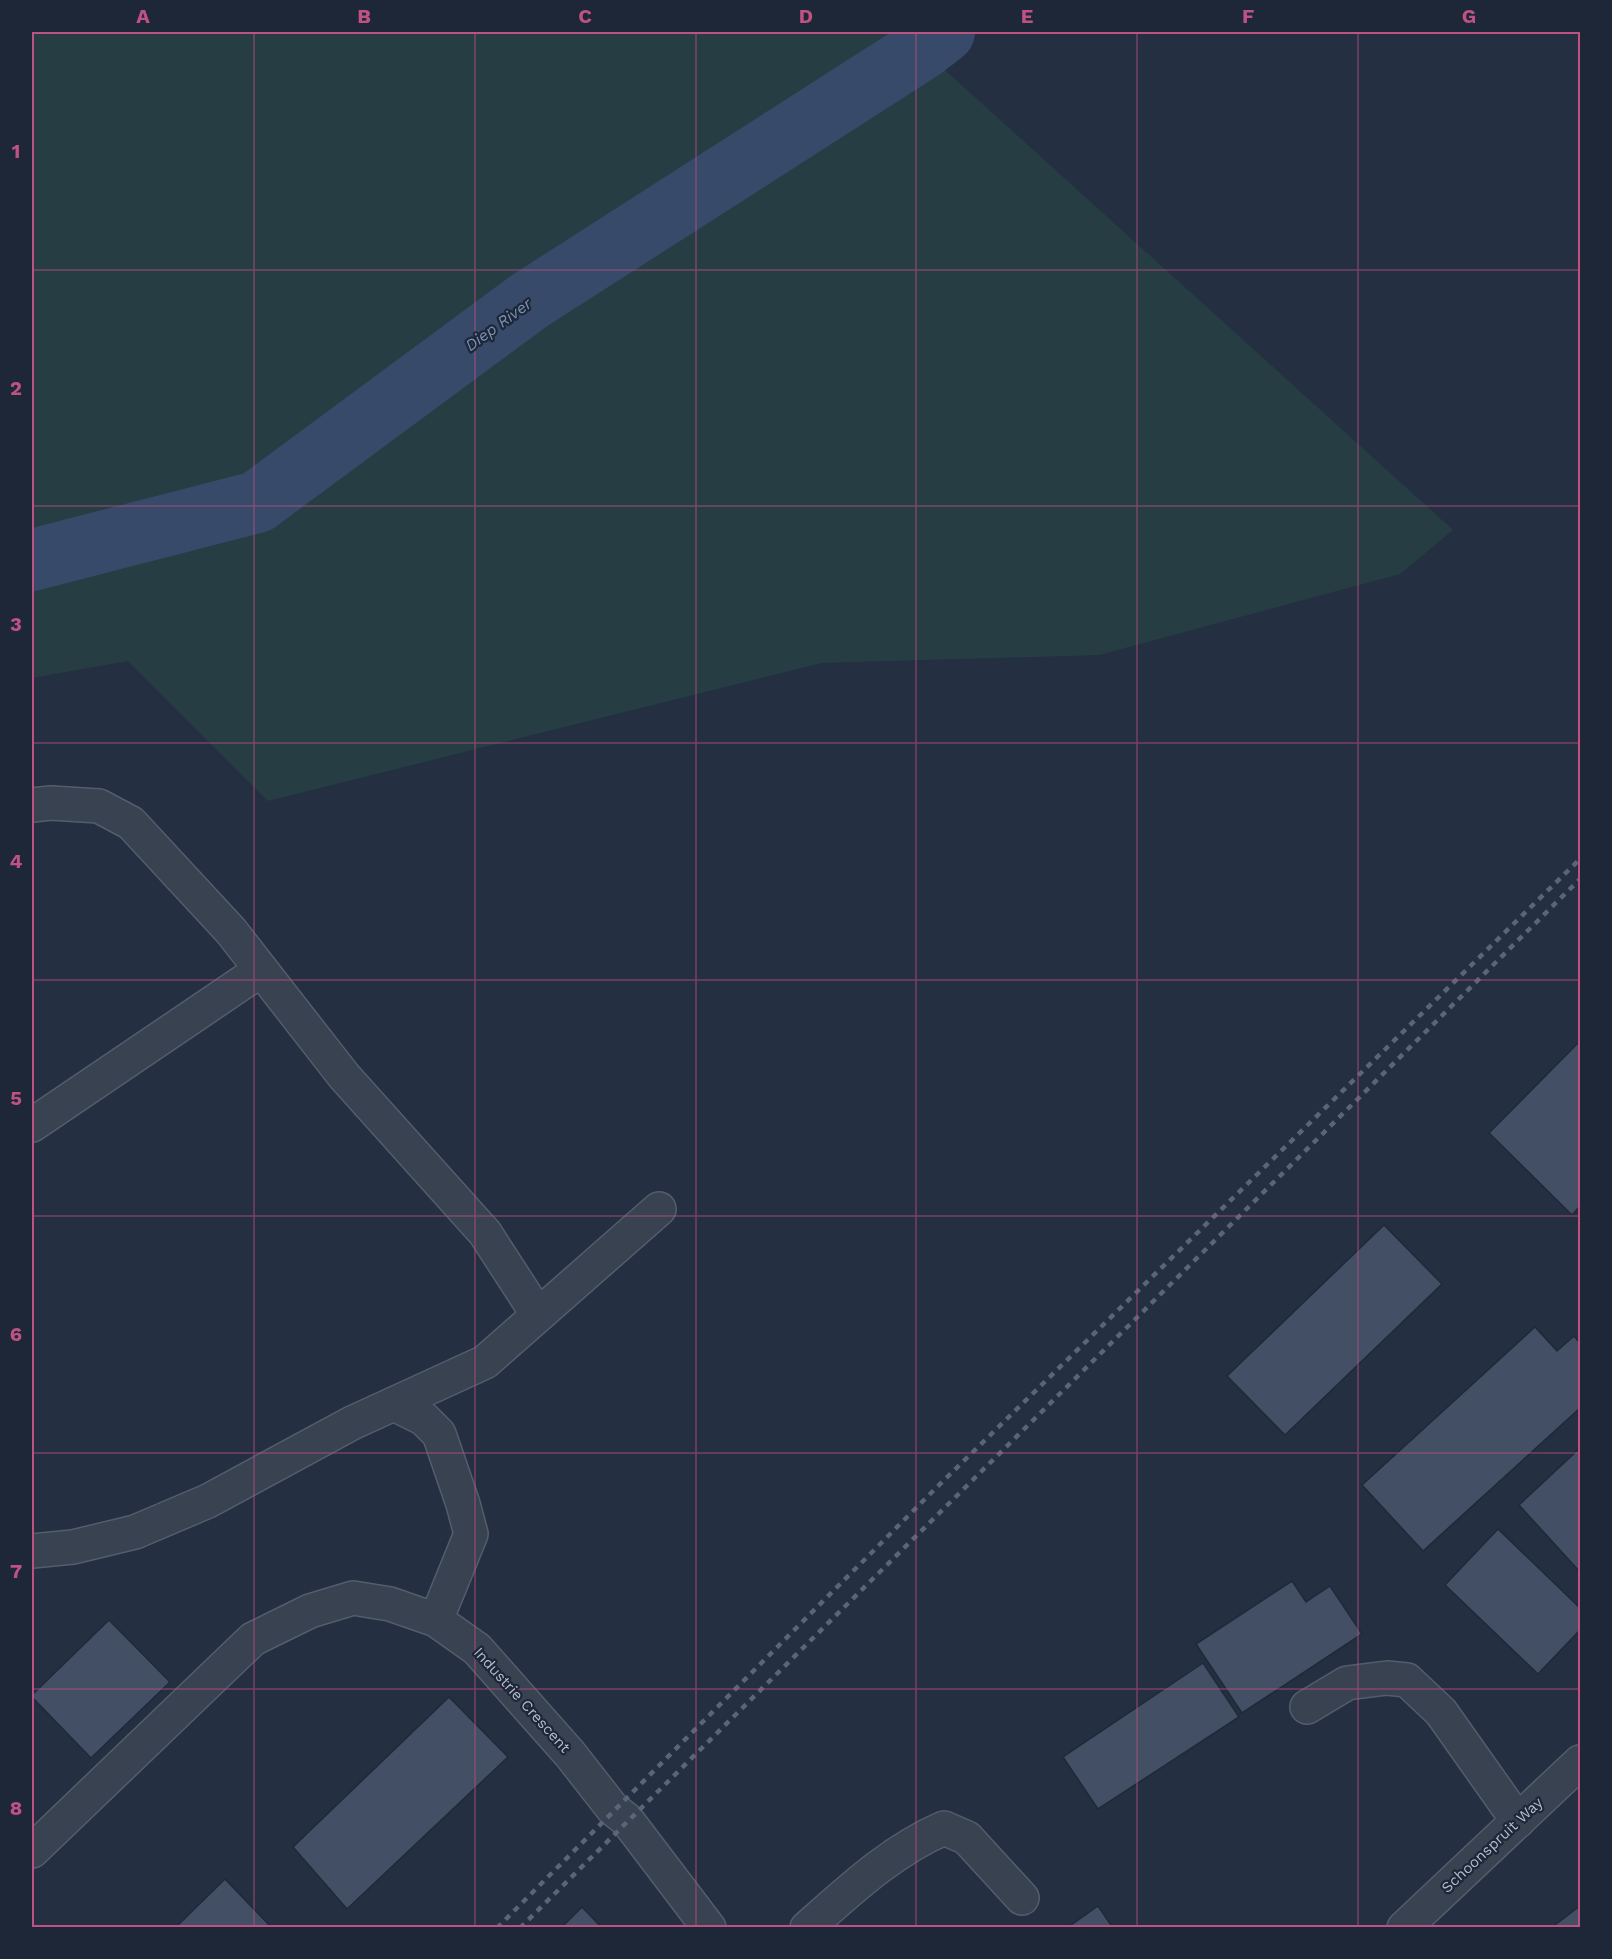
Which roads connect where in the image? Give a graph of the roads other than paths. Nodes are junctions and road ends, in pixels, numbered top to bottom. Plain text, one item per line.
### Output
1 (32, 805) edge
2 (261, 970) junction
3 (32, 1125) edge
4 (659, 1209) dead end
5 (538, 1315) junction
6 (394, 1404) junction
7 (32, 1551) edge
8 (436, 1620) junction
9 (1307, 1707) dead end
10 (1581, 1762) edge
11 (1518, 1821) junction
12 (32, 1851) edge
13 (1022, 1898) dead end
14 (709, 1928) edge
15 (807, 1928) edge
16 (1404, 1928) edge

1 - 2 street
2 - 3 street
2 - 5 street
4 - 5 street
5 - 6 street
6 - 7 street
6 - 8 street
8 - 12 street, Industrie Crescent
8 - 14 street, Industrie Crescent
9 - 11 street
10 - 11 street, Schoonspruit Way
11 - 16 street, Schoonspruit Way
13 - 15 street

